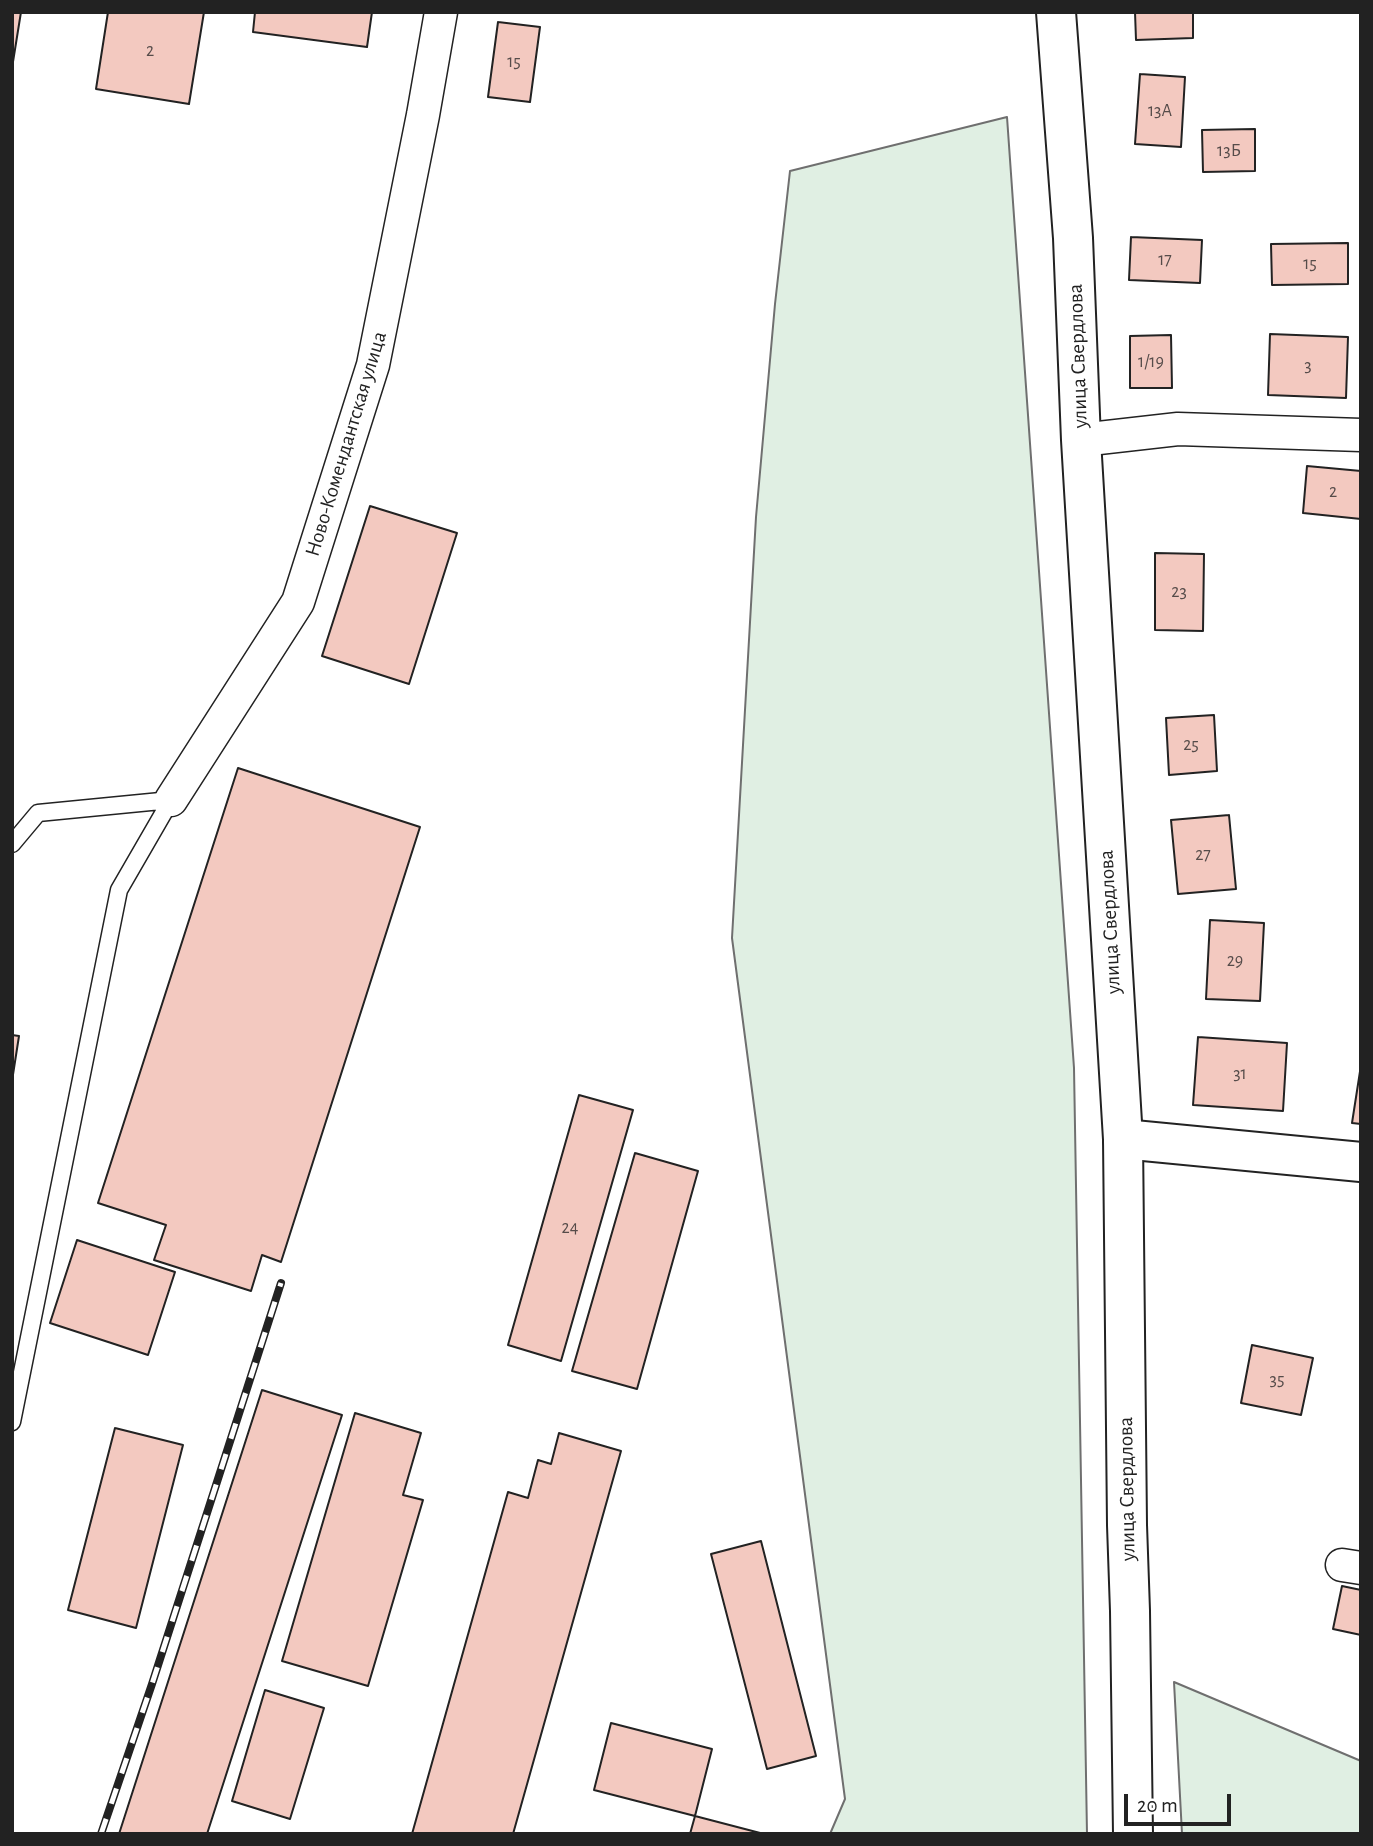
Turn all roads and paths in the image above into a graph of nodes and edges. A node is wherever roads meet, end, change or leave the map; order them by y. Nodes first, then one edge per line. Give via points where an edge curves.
1 (441, 12) edge
2 (1056, 12) edge
3 (1361, 435) edge
4 (1081, 440) junction
5 (171, 800) junction
6 (12, 844) edge
7 (1123, 1139) junction
8 (1361, 1162) edge
9 (12, 1422) edge
10 (1133, 1834) edge

1 - 5 street, Ново-Комендантская улица via 373,365 298,602
2 - 4 main road, улица Свердлова via 1073,238
3 - 4 street via 1178,429
4 - 7 main road, улица Свердлова
5 - 6 lane via 38,813
5 - 9 lane via 119,890
7 - 8 main road
7 - 10 main road, улица Свердлова

